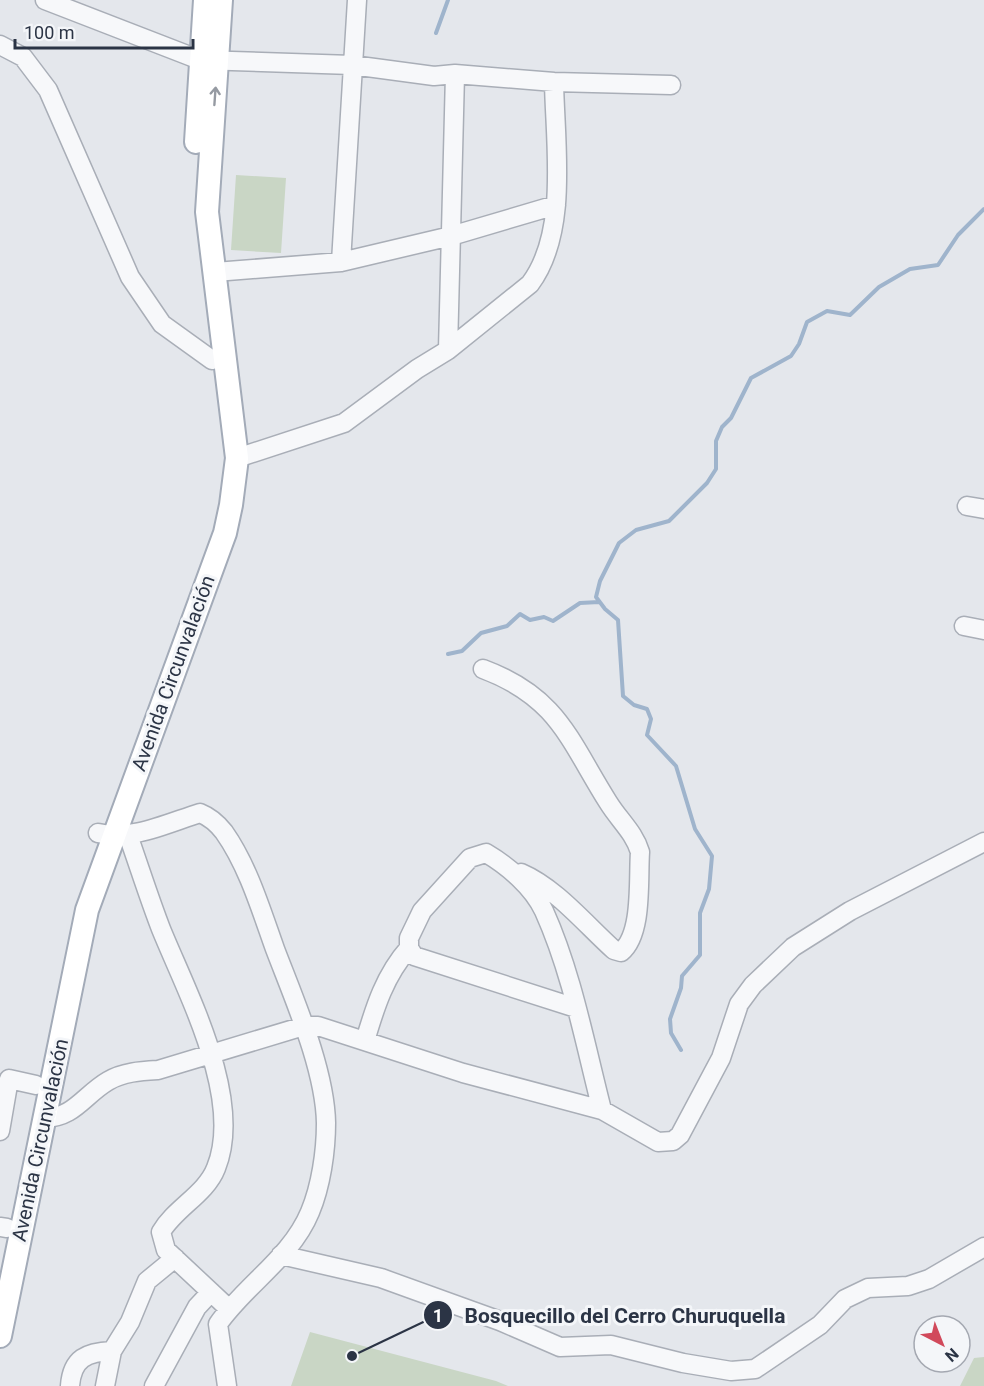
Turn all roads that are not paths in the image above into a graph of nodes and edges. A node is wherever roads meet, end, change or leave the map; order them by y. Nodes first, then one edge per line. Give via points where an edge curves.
1 (45, 0) edge
2 (206, 0) edge
3 (221, 0) edge
4 (357, 0) edge
5 (0, 45) edge
6 (209, 60) junction
7 (352, 65) junction
8 (456, 74) junction
9 (554, 82) junction
10 (671, 85) dead end
11 (556, 205) junction
12 (451, 236) junction
13 (341, 262) junction
14 (215, 272) junction
15 (448, 350) junction
16 (212, 360) junction
17 (237, 458) junction
18 (964, 626) dead end
19 (984, 630) edge
20 (483, 669) dead end
21 (113, 835) junction
22 (984, 842) edge
23 (508, 868) junction
24 (409, 948) junction
25 (576, 1008) junction
26 (304, 1026) junction
27 (365, 1041) junction
28 (212, 1054) junction
29 (36, 1085) junction
30 (602, 1110) junction
31 (44, 1118) junction
32 (0, 1131) edge
33 (4, 1228) edge
34 (984, 1247) edge
35 (280, 1255) junction
36 (175, 1258) junction
37 (0, 1264) edge
38 (211, 1292) junction
39 (228, 1308) junction
40 (0, 1336) edge
41 (112, 1351) junction
42 (70, 1386) edge
43 (105, 1386) edge
44 (154, 1386) edge
45 (227, 1386) edge

1 - 6 street
2 - 6 main road, Avenida Circunvalación
3 - 6 main road, Avenida Circunvalación
4 - 7 street
5 - 16 street via 23,57 48,90 130,277 162,324
6 - 7 street
14 -> 6 main road, Avenida Circunvalación via 207,212
6 - 16 main road, Avenida Circunvalación via 193,212
7 - 8 street via 434,76
7 - 13 street
8 - 9 street
8 - 12 street
9 - 10 street
9 - 11 street
11 - 12 street
11 - 15 street via 556,219 540,271 530,284
12 - 13 street
12 - 15 street
13 - 14 street
14 - 17 main road, Avenida Circunvalación
15 - 17 street via 344,423
16 - 21 main road, Avenida Circunvalación via 222,458 211,528
17 - 21 main road, Avenida Circunvalación via 225,533
18 - 19 street
20 - 23 street via 541,702 558,719 636,840 639,852 635,930 629,945 621,952 614,950 533,879
21 - 26 street via 200,813 218,824 254,891
21 - 28 street via 160,926
21 - 29 main road, Avenida Circunvalación via 73,906
21 - 31 main road, Avenida Circunvalación via 87,910
22 - 30 street via 850,911 793,947 753,985 739,1004 721,1058 680,1135 673,1141 658,1142
23 - 24 street via 486,853 470,858 422,911 409,938
23 - 25 street via 543,910
24 - 25 street via 414,956
24 - 27 street via 394,964 375,1004
25 - 30 street
26 - 27 street via 318,1026
26 - 28 street
26 - 35 street via 322,1093 326,1122 324,1160 310,1213
27 - 30 street via 463,1073
28 - 31 street via 109,1080 69,1113
28 - 36 street via 224,1116 223,1146 216,1169 204,1186 169,1218 160,1232 166,1250
29 - 32 street via 9,1079
29 - 33 main road, Avenida Circunvalación
31 - 40 main road, Avenida Circunvalación
33 - 37 main road, Avenida Circunvalación
34 - 35 street via 929,1279 908,1286 868,1288 845,1299 820,1325 755,1369 731,1371 611,1345 560,1347 381,1278
35 - 39 street
36 - 38 street
36 - 41 street via 147,1281 130,1322
38 - 39 street
38 - 44 street via 197,1307
39 - 45 street via 218,1324
41 - 42 street via 90,1352 77,1363
41 - 43 street

